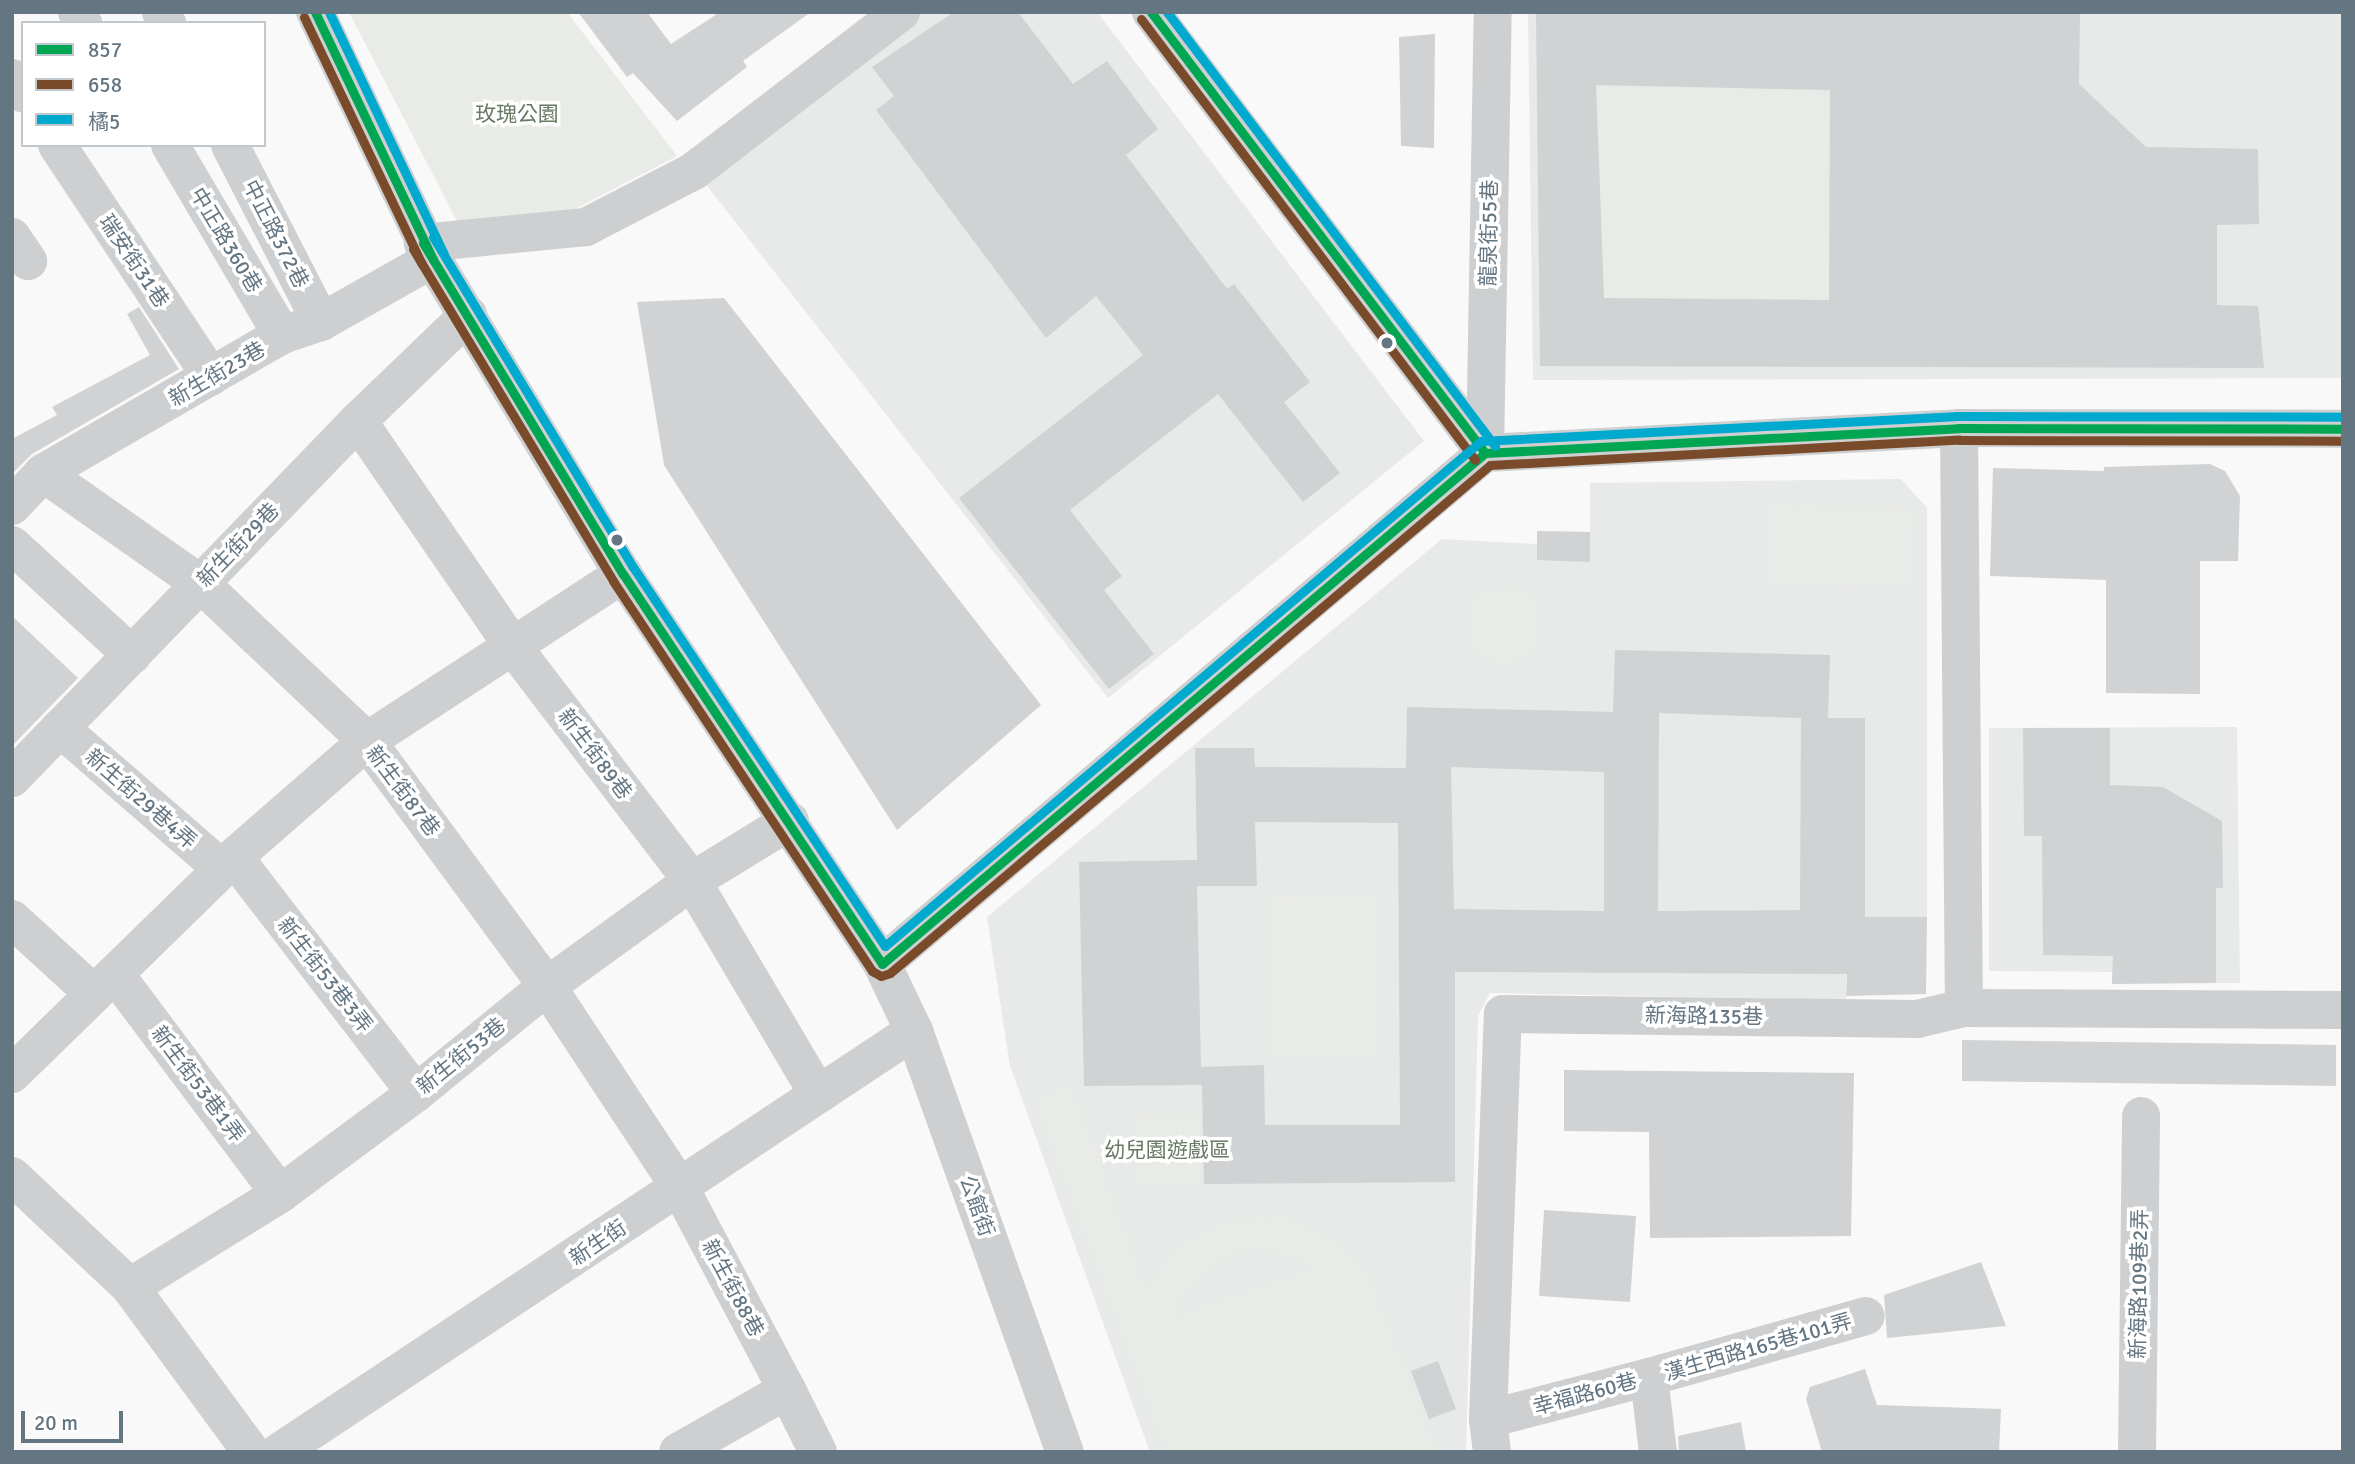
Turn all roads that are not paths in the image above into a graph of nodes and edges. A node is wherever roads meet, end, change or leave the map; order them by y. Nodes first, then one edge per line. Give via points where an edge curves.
1 (315, 12) edge
2 (901, 12) edge
3 (1151, 12) edge
4 (1493, 12) edge
5 (58, 147) edge
6 (171, 147) edge
7 (231, 147) edge
8 (428, 251) junction
9 (468, 315) junction
10 (321, 322) junction
11 (282, 335) junction
12 (211, 377) junction
13 (358, 421) junction
14 (1959, 428) junction
15 (2343, 429) edge
16 (1485, 453) junction
17 (43, 473) junction
18 (12, 506) edge
19 (12, 545) edge
20 (623, 574) junction
21 (201, 584) junction
22 (511, 644) junction
23 (132, 655) junction
24 (60, 728) junction
25 (367, 741) junction
26 (12, 778) edge
27 (790, 821) junction
28 (228, 863) junction
29 (692, 881) junction
30 (12, 919) edge
31 (882, 964) junction
32 (104, 984) junction
33 (547, 986) junction
34 (1964, 1008) junction
35 (2343, 1010) edge
36 (914, 1031) junction
37 (12, 1074) edge
38 (416, 1093) junction
39 (818, 1094) junction
40 (2141, 1116) dead end
41 (12, 1176) edge
42 (679, 1186) junction
43 (280, 1194) junction
44 (130, 1287) junction
45 (1866, 1316) dead end
46 (1649, 1377) junction
47 (787, 1390) junction
48 (1490, 1436) edge
49 (250, 1452) edge
50 (279, 1452) edge
51 (678, 1452) edge
52 (818, 1452) edge
53 (1065, 1452) edge
54 (1658, 1452) edge
55 (2137, 1452) edge

1 - 8 street
2 - 8 street via 694,171 586,228
3 - 16 street
4 - 16 street, 龍泉街55巷
5 - 12 street, 瑞安街31巷
6 - 11 street, 中正路360巷
7 - 10 street, 中正路372巷
8 - 9 street, 公館街
8 - 10 street, 新生街23巷
9 - 13 street, 新生街29巷
9 - 20 street, 公館街
10 - 11 street, 新生街23巷
11 - 12 street, 新生街23巷
12 - 17 street, 新生街23巷
13 - 21 street, 新生街29巷
13 - 22 street, 新生街89巷
14 - 15 street
14 - 16 street
14 - 34 street
16 - 31 street
17 - 18 street, 新生街23巷
17 - 21 street, 新生街87巷
19 - 23 street
20 - 22 street
20 - 27 street, 公館街
21 - 23 street, 新生街29巷
21 - 25 street, 新生街87巷
22 - 25 street
22 - 29 street, 新生街89巷
23 - 24 street, 新生街29巷
24 - 26 street, 新生街29巷
24 - 28 street, 新生街29巷4弄
25 - 28 street
25 - 33 street, 新生街87巷
27 - 29 street, 新生街53巷
27 - 31 street, 公館街
28 - 32 street
28 - 38 street, 新生街53巷3弄
29 - 33 street, 新生街53巷
29 - 39 street, 新生街89巷
30 - 32 street, 新生街53巷1弄
31 - 36 street, 公館街
32 - 37 street
32 - 43 street, 新生街53巷1弄
33 - 38 street, 新生街53巷
33 - 42 street, 新生街87巷
34 - 35 street, 新海路135巷
34 - 48 street, 新海路135巷 via 1917,1019 1503,1014
36 - 39 street, 新生街
36 - 53 street, 公館街
38 - 43 street, 新生街53巷
39 - 42 street, 新生街
40 - 55 street, 新海路109巷2弄
41 - 44 street
42 - 47 street, 新生街88巷
42 - 50 street, 新生街
43 - 44 street, 新生街53巷
44 - 49 street
45 - 46 street, 漢生西路165巷101弄
46 - 48 street, 幸福路60巷
46 - 54 street, 幸福路60巷
47 - 51 street
47 - 52 street, 新生街88巷

